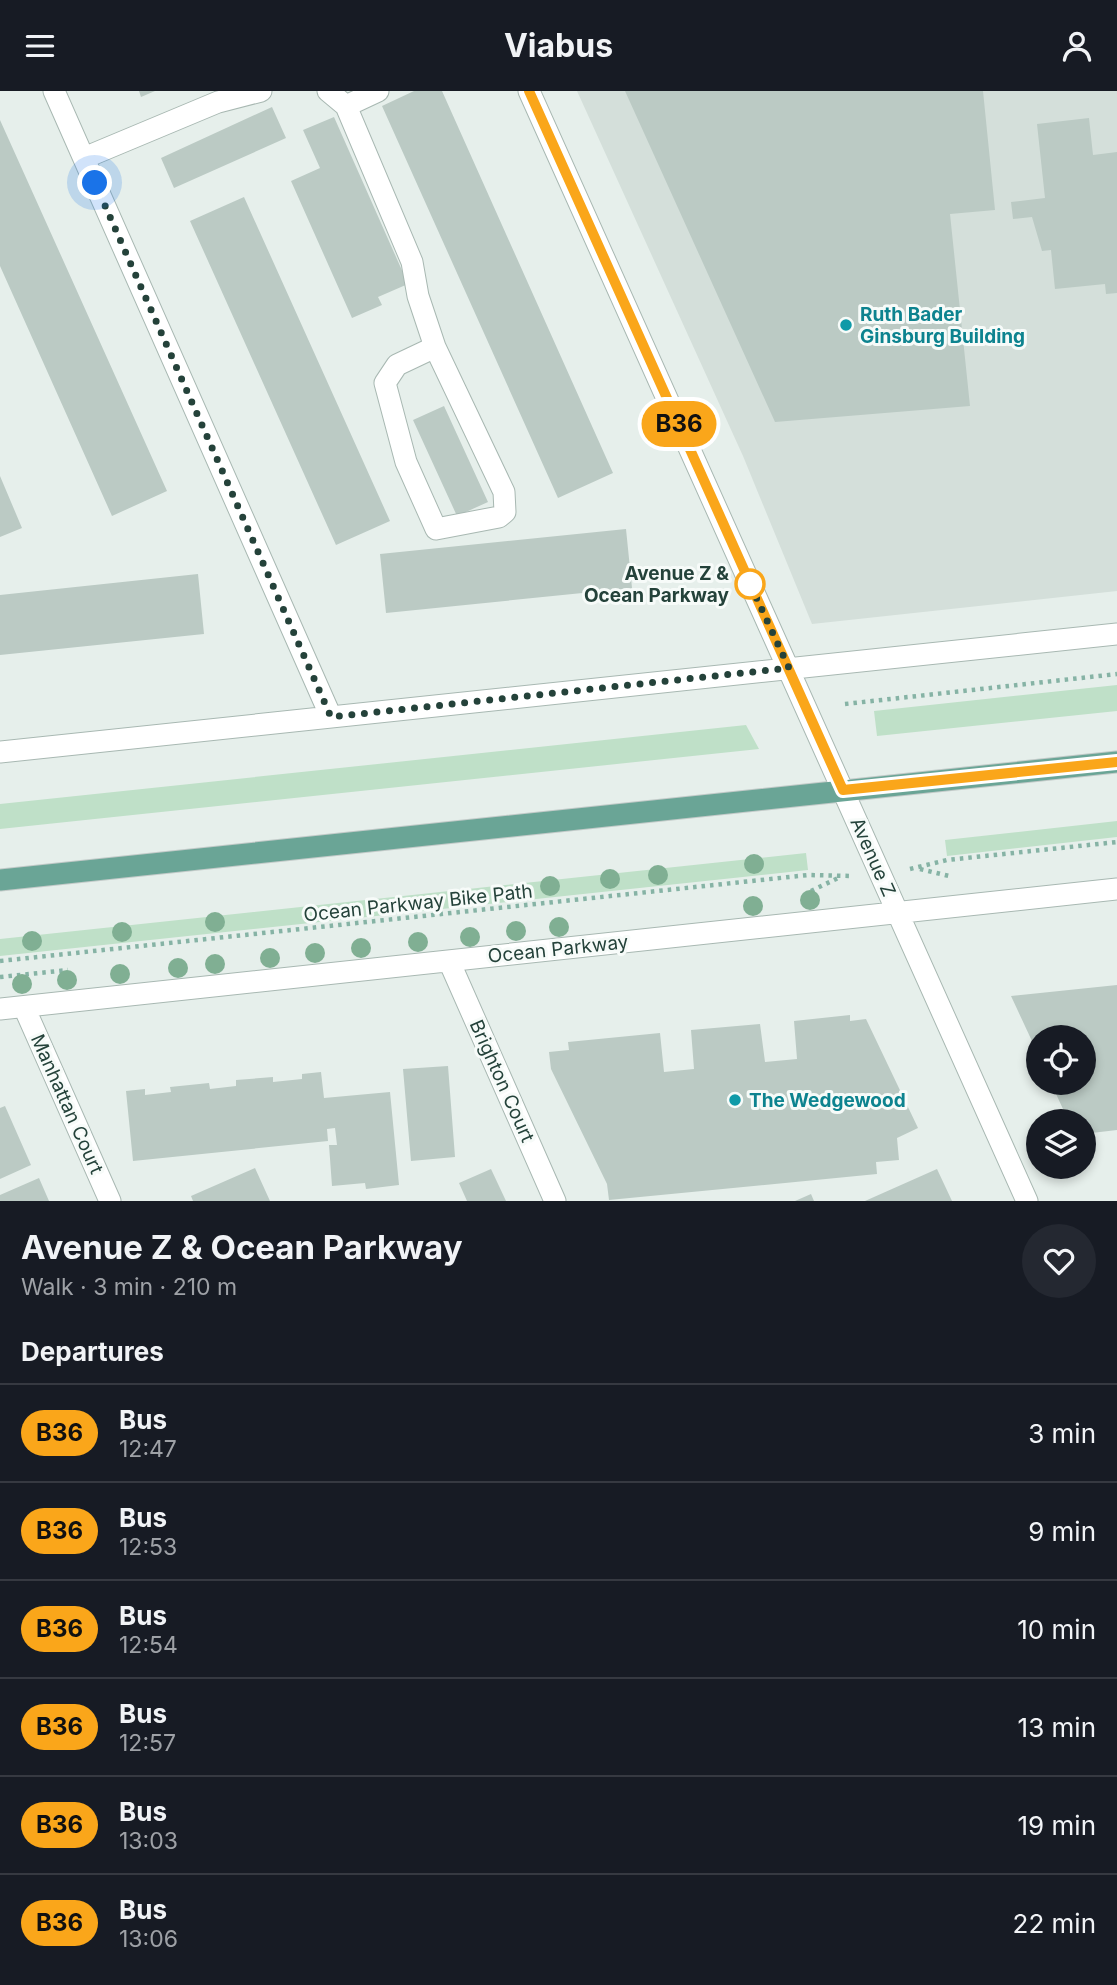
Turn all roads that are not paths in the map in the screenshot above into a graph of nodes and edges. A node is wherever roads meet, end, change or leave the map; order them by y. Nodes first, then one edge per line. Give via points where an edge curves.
1 (54, 91) edge
2 (261, 91) edge
3 (328, 91) edge
4 (379, 91) edge
5 (529, 91) edge
6 (346, 106) junction
7 (84, 158) junction
8 (435, 347) junction
9 (1117, 633) edge
10 (789, 668) junction
11 (331, 717) junction
12 (0, 752) edge
13 (1117, 762) edge
14 (843, 790) junction
15 (0, 880) edge
16 (1117, 889) edge
17 (898, 913) junction
18 (449, 961) junction
19 (24, 1007) junction
20 (0, 1009) edge
21 (110, 1201) edge
22 (555, 1201) edge
23 (1027, 1201) edge

1 - 7 street
2 - 7 street via 218,103
3 - 6 street
4 - 6 street
5 - 10 street, Avenue Z
6 - 8 street via 412,262
7 - 11 street
8 - 8 street via 397,365 385,383 406,463 436,529 499,517 506,504
9 - 10 street
10 - 11 street
10 - 14 street, Avenue Z
11 - 12 street
13 - 14 main road
14 - 15 main road
14 - 17 street, Avenue Z
16 - 17 street, Ocean Parkway
17 - 18 street, Ocean Parkway
17 - 23 street, Avenue Z
18 - 19 street, Ocean Parkway
18 - 22 street, Brighton Court
19 - 20 street, Ocean Parkway
19 - 21 street, Manhattan Court

